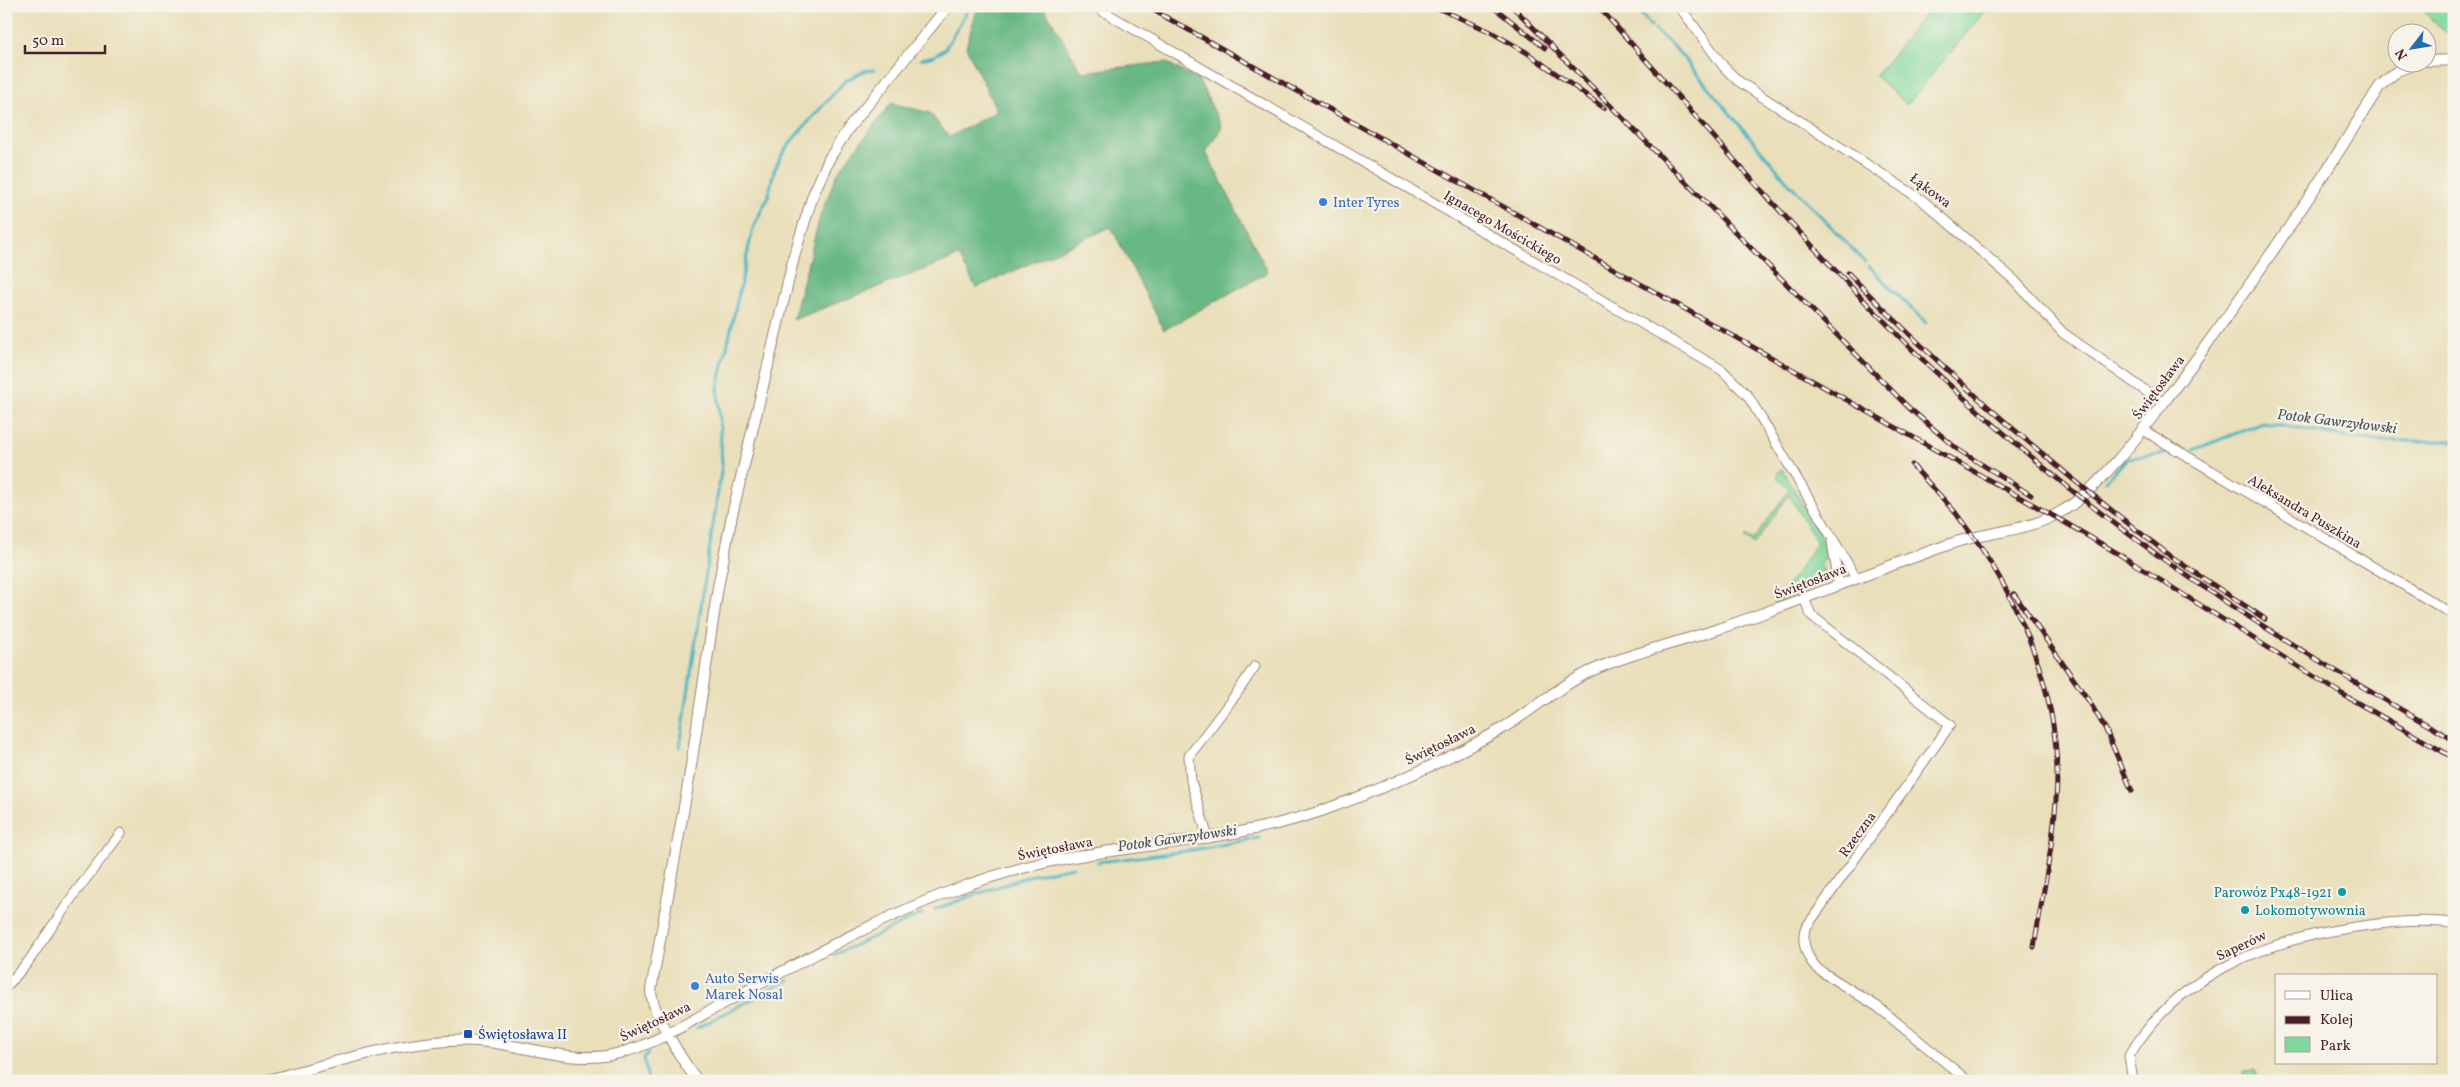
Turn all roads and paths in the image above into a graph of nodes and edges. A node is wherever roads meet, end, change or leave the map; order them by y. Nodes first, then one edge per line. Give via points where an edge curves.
1 (948, 6) edge
2 (1094, 6) edge
3 (1679, 6) edge
4 (2454, 60) edge
5 (2438, 61) edge
6 (2396, 72) edge
7 (2163, 403) junction
8 (2143, 430) junction
9 (1832, 539) junction
10 (1856, 578) junction
11 (1839, 585) junction
12 (1804, 598) junction
13 (2454, 615) edge
14 (1255, 666) dead end
15 (121, 833) dead end
16 (1208, 838) junction
17 (2454, 923) edge
18 (6, 988) edge
19 (668, 1033) junction
20 (264, 1081) edge
21 (698, 1081) edge
22 (1968, 1081) edge
23 (2133, 1081) edge

1 - 19 street via 848,129 834,151 812,195 795,254 732,515 652,984 652,1000
2 - 9 street, Ignacego Mościckiego via 1722,370 1748,396
3 - 7 street, Łąkowa via 1738,81 1922,200 2014,280 2063,333
4 - 5 street
6 - 7 street, Świętosława via 2380,86 2261,268
7 - 8 street, Świętosława
8 - 10 street, Świętosława via 2090,488 2053,517 2027,528 1956,542
8 - 13 street, Aleksandra Puszkina
9 - 10 street, Ignacego Mościckiego
9 - 11 street, Ignacego Mościckiego
10 - 11 street, Świętosława
11 - 12 street, Świętosława
12 - 16 street, Świętosława via 1593,670 1491,735 1359,797 1272,825
12 - 22 street, Rzeczna via 1811,615 1950,725 1805,929 1807,954 1819,970 1878,1007
14 - 16 street via 1189,756 1191,782
15 - 18 street
16 - 19 street, Świętosława via 1073,857 1014,870 966,886 857,932
17 - 23 street, Saperów via 2390,922 2316,934 2272,945 2230,964 2160,1013 2129,1056
19 - 20 street, Świętosława via 631,1050 590,1058 476,1041 420,1045
19 - 21 street

